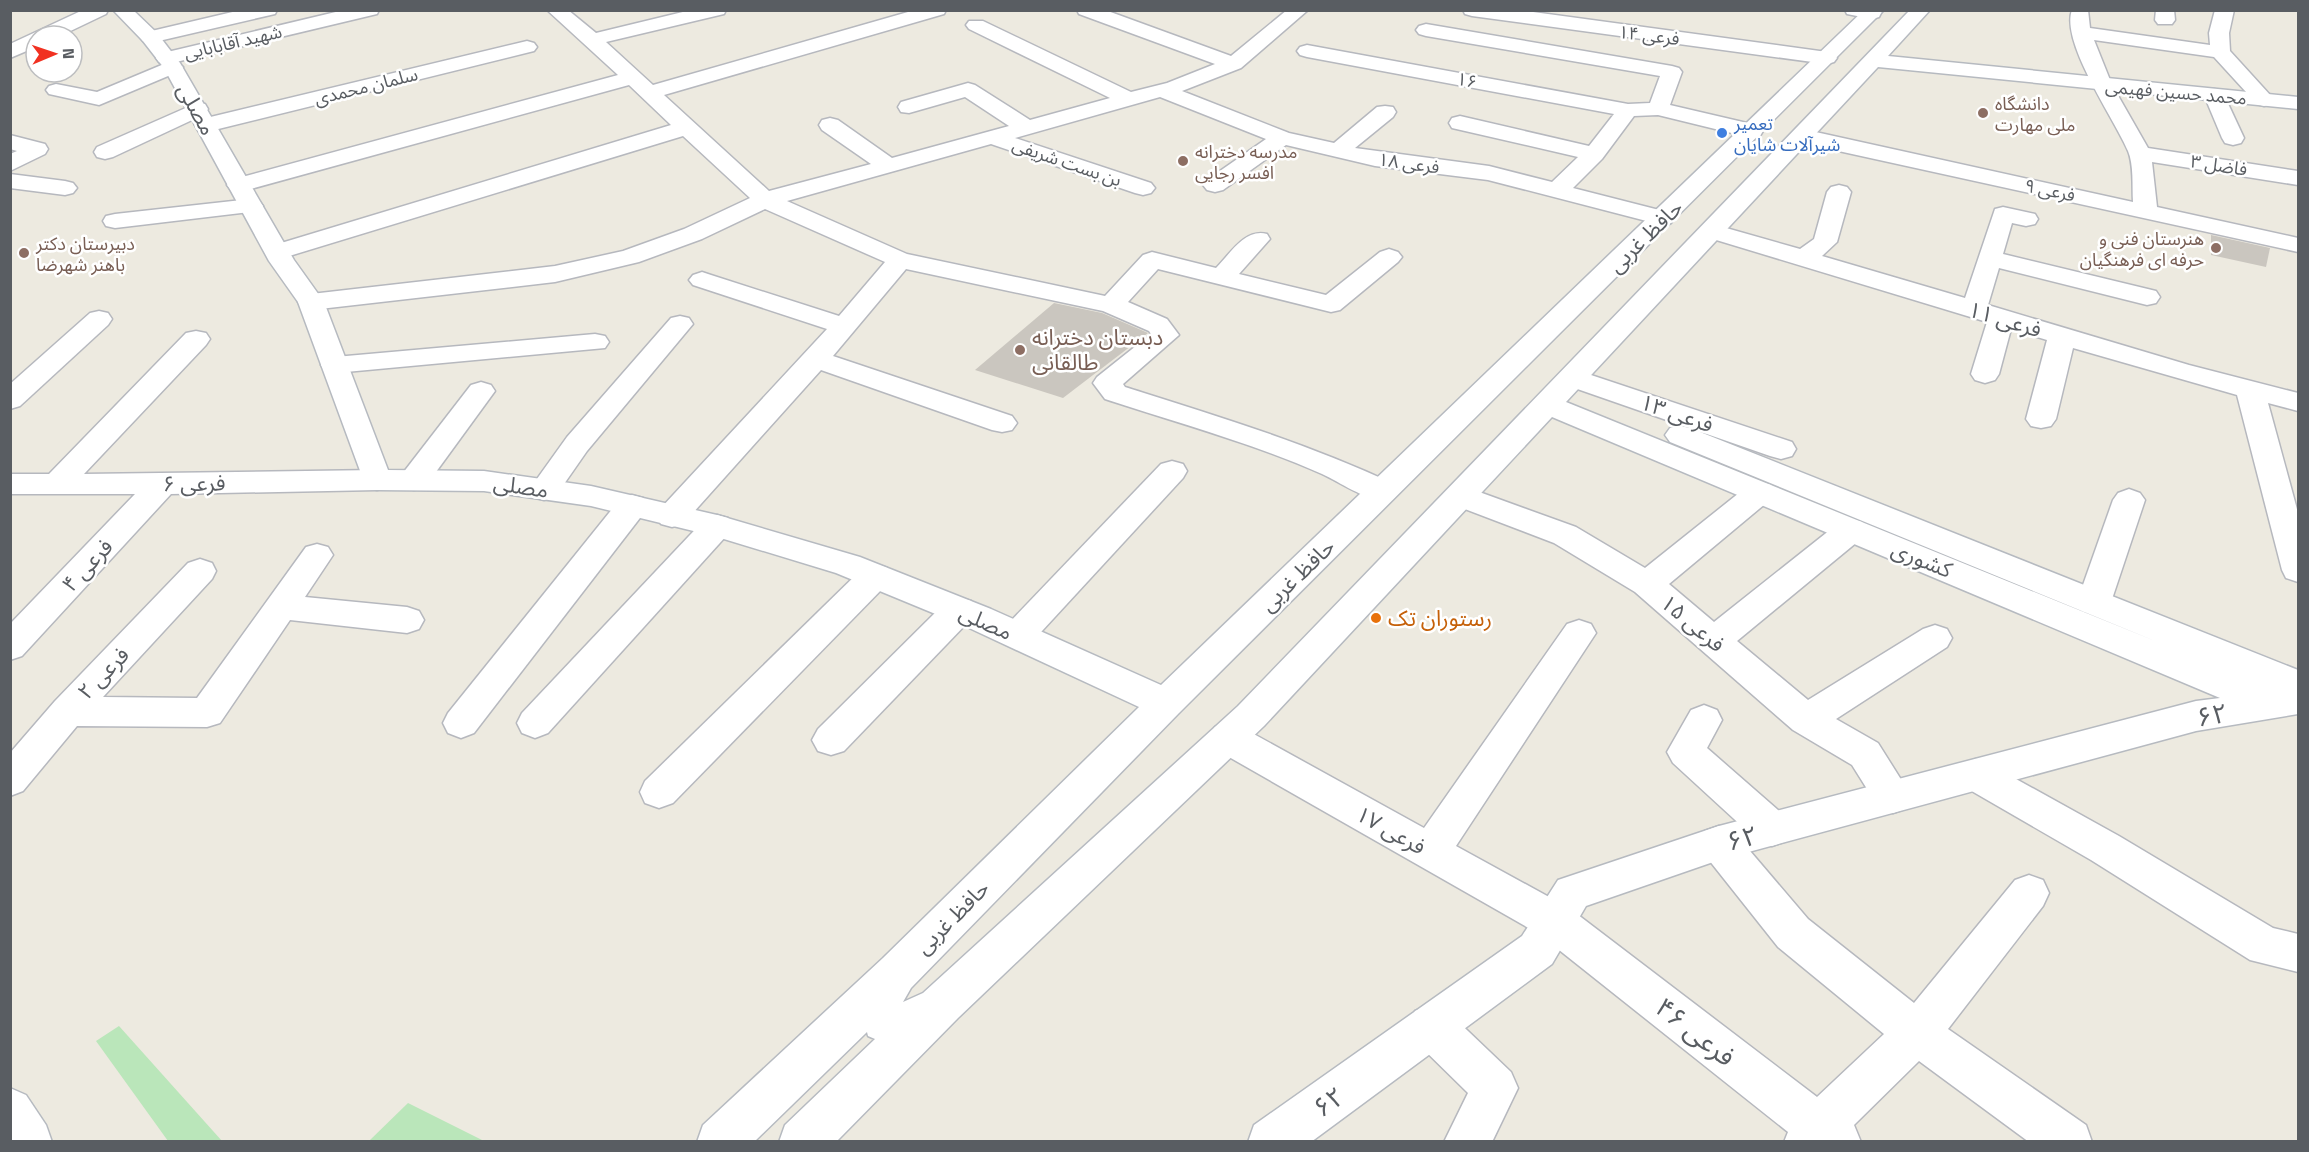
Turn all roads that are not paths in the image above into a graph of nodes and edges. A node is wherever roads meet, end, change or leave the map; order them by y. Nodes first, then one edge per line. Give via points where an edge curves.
1 (99, 10) edge
2 (268, 10) edge
3 (370, 10) edge
4 (717, 10) edge
5 (937, 10) edge
6 (1086, 10) edge
7 (1299, 10) edge
8 (1472, 10) edge
9 (1921, 10) edge
10 (2225, 10) edge
11 (124, 11) edge
12 (565, 12) edge
13 (1867, 12) edge
14 (69, 24) edge
15 (976, 25) dead end
16 (1426, 30) dead end
17 (150, 37) junction
18 (592, 40) junction
19 (24, 46) edge
20 (527, 47) dead end
21 (1307, 51) dead end
22 (10, 52) edge
23 (2220, 52) junction
24 (1827, 58) junction
25 (1874, 60) junction
26 (170, 62) junction
27 (1234, 64) junction
28 (631, 78) junction
29 (2102, 85) junction
30 (56, 90) dead end
31 (1160, 90) junction
32 (648, 93) junction
33 (2214, 95) junction
34 (1128, 99) junction
35 (2264, 100) junction
36 (2298, 103) edge
37 (909, 106) dead end
38 (1643, 109) junction
39 (1385, 112) dead end
40 (201, 117) junction
41 (1460, 123) dead end
42 (830, 125) dead end
43 (1026, 127) junction
44 (685, 128) junction
45 (1752, 131) junction
46 (1802, 136) junction
47 (991, 137) junction
48 (1282, 138) junction
49 (2233, 138) dead end
50 (10, 142) edge
51 (1338, 151) junction
52 (105, 152) dead end
53 (2140, 153) junction
54 (1594, 154) junction
55 (10, 164) edge
56 (889, 166) junction
57 (2298, 178) edge
58 (10, 181) edge
59 (1215, 185) dead end
60 (65, 188) dead end
61 (1143, 188) dead end
62 (1557, 190) junction
63 (1839, 192) dead end
64 (245, 195) junction
65 (765, 200) junction
66 (2146, 211) junction
67 (1662, 218) junction
68 (2026, 219) dead end
69 (115, 221) dead end
70 (1712, 231) junction
71 (1258, 239) dead end
72 (2298, 245) edge
73 (277, 252) junction
74 (1389, 257) dead end
75 (1804, 258) junction
76 (1989, 258) junction
77 (900, 260) junction
78 (1222, 277) junction
79 (702, 280) dead end
80 (2147, 297) dead end
81 (312, 302) junction
82 (1111, 305) junction
83 (1570, 308) junction
84 (1974, 309) junction
85 (2001, 318) junction
86 (99, 319) dead end
87 (680, 324) dead end
88 (844, 326) junction
89 (1620, 328) junction
90 (2062, 336) junction
91 (196, 339) dead end
92 (1538, 340) junction
93 (594, 342) dead end
94 (816, 359) junction
95 (335, 365) junction
96 (1985, 374) dead end
97 (1567, 383) junction
98 (2250, 390) junction
99 (481, 392) dead end
100 (10, 400) edge
101 (2298, 402) edge
102 (2041, 419) dead end
103 (1002, 423) dead end
104 (1781, 449) dead end
105 (1172, 471) dead end
106 (378, 480) junction
107 (414, 480) junction
108 (10, 484) edge
109 (57, 484) junction
110 (163, 484) junction
111 (544, 490) junction
112 (1383, 491) junction
113 (1760, 492) junction
114 (1460, 496) junction
115 (2129, 500) dead end
116 (632, 506) junction
117 (672, 516) junction
118 (717, 526) junction
119 (1851, 530) junction
120 (317, 555) dead end
121 (2298, 570) edge
122 (200, 571) dead end
123 (875, 576) junction
124 (1647, 585) junction
125 (2094, 602) junction
126 (281, 607) junction
127 (959, 610) junction
128 (407, 620) dead end
129 (1579, 633) dead end
130 (1018, 635) junction
131 (1935, 638) dead end
132 (1713, 641) junction
133 (10, 647) edge
134 (2292, 701) edge
135 (1166, 703) junction
136 (68, 711) junction
137 (1704, 720) dead end
138 (1806, 720) junction
139 (461, 723) dead end
140 (535, 723) dead end
141 (1228, 738) junction
142 (831, 740) dead end
143 (1976, 775) junction
144 (10, 780) edge
145 (659, 792) dead end
146 (1893, 796) junction
147 (1772, 829) junction
148 (1719, 843) junction
149 (1430, 851) junction
150 (2029, 893) dead end
151 (1554, 921) junction
152 (2298, 954) edge
153 (898, 972) junction
154 (943, 1003) junction
155 (1431, 1026) junction
156 (1917, 1033) junction
157 (10, 1111) edge
158 (1821, 1136) edge
159 (29, 1142) edge
160 (720, 1142) edge
161 (802, 1142) edge
162 (1271, 1142) edge
163 (1467, 1142) edge
164 (2069, 1142) edge

1 - 14 street
2 - 17 street
3 - 26 street, شهید آقابابایی
4 - 18 street
5 - 32 street
6 - 27 street
7 - 27 street
8 - 24 street, فرعی ۱۴
9 - 25 street, حافظ غربی
10 - 23 street via 2219,33
11 - 17 street, مصلی
12 - 18 street
13 - 24 street, حافظ غربی
15 - 34 street
16 - 38 street via 1672,72
17 - 26 street, مصلی
18 - 28 street
19 - 22 street
20 - 40 street, سلمان محمدی
21 - 38 street, ۱۶
23 - 29 street via 2080,23
23 - 35 street
24 - 45 street, حافظ غربی
25 - 29 street, محمد حسین فهیمی
25 - 46 street, حافظ غربی
26 - 30 street, شهید آقابابایی via 99,99
26 - 40 street, مصلی
27 - 31 street
28 - 32 street
28 - 64 street
29 - 33 street, محمد حسین فهیمی
29 - 53 street
31 - 34 street
31 - 48 street, فرعی ۱۸
32 - 44 street
33 - 35 street, محمد حسین فهیمی
33 - 49 street
34 - 43 street
35 - 36 street, محمد حسین فهیمی
37 - 43 street via 968,88
38 - 45 street, ۱۶
38 - 54 street
39 - 51 street
40 - 52 street, سلمان محمدی
40 - 64 street, مصلی
41 - 54 street
42 - 56 street
43 - 47 street
44 - 65 street
44 - 73 street
45 - 67 street, حافظ غربی
46 - 66 street, فرعی ۹
46 - 70 street, حافظ غربی
47 - 56 street
47 - 61 street, بن بست شریفی
48 - 51 street, فرعی ۱۸
48 - 59 street
50 - 55 street via 37,149
51 - 62 street, فرعی ۱۸ via 1426,167 1489,173
53 - 57 street, فاضل ۳
53 - 66 street
54 - 62 street
56 - 65 street
58 - 60 street
62 - 67 street, فرعی ۱۸
63 - 75 street via 1825,242
64 - 69 street
64 - 73 street, مصلی
65 - 77 street
65 - 81 street via 693,234 640,253 555,274
66 - 72 street, فرعی ۹
67 - 83 street, حافظ غربی
68 - 76 street via 2003,214
70 - 75 street, فرعی ۱۱
70 - 89 street, حافظ غربی
71 - 78 street
73 - 81 street, مصلی
74 - 78 street via 1331,303
75 - 84 street, فرعی ۱۱
76 - 80 street via 2112,276
76 - 84 street
77 - 82 street
77 - 88 street
78 - 82 street via 1152,260
79 - 88 street
81 - 95 street, مصلی
82 - 112 street via 1158,325 1166,335 1107,383 1115,393 1274,444
83 - 89 street via 1583,322
83 - 92 street, حافظ غربی
84 - 85 street, فرعی ۱۱
85 - 90 street, فرعی ۱۱
85 - 96 street
86 - 100 street
87 - 111 street via 577,444
88 - 94 street
89 - 97 street, حافظ غربی
90 - 98 street, فرعی ۱۱
90 - 102 street
91 - 109 street
92 - 97 street via 1568,344 1579,352
92 - 112 street, حافظ غربی
93 - 95 street
94 - 103 street
94 - 117 street
95 - 106 street, مصلی
97 - 104 street, فرعی ۱۳
97 - 113 street, کشوری
97 - 114 street, حافظ غربی
97 - 125 street, کشوری
98 - 101 street, فرعی ۱۱
98 - 121 street
99 - 107 street
105 - 130 street
106 - 107 street, مصلی
106 - 110 street, فرعی ۶
107 - 111 street, مصلی via 484,481
108 - 109 street, فرعی ۶
109 - 110 street, فرعی ۶
110 - 133 street, فرعی ۴
111 - 116 street, مصلی
112 - 135 street, حافظ غربی
113 - 119 street, کشوری
113 - 124 street
114 - 124 street, فرعی ۱۵ via 1565,535
114 - 141 street, حافظ غربی
115 - 125 street
116 - 117 street, مصلی
116 - 139 street
117 - 118 street, مصلی
118 - 123 street, مصلی
118 - 140 street
119 - 132 street
119 - 134 street, کشوری
120 - 126 street
122 - 136 street, فرعی ۲
123 - 127 street, مصلی
123 - 145 street
124 - 132 street, فرعی ۱۵
125 - 134 street, کشوری
126 - 128 street
126 - 136 street via 207,713
127 - 130 street, مصلی
127 - 142 street
129 - 149 street
130 - 135 street, مصلی
131 - 138 street
132 - 138 street, فرعی ۱۵
134 - 143 street, ۶۲ via 2196,716
135 - 153 street, حافظ غربی
136 - 144 street, فرعی ۲
137 - 147 street via 1686,752
138 - 146 street, فرعی ۱۵ via 1865,754
141 - 149 street, فرعی ۱۷
141 - 154 street, حافظ غربی
143 - 146 street, ۶۲
143 - 152 street via 2265,946
146 - 147 street, ۶۲
147 - 148 street, ۶۲
148 - 151 street, ۶۲ via 1572,893
148 - 156 street via 1793,933
149 - 151 street, فرعی ۱۷
150 - 156 street
151 - 155 street, ۶۲ via 1538,950
151 - 158 street, فرعی ۴۶
153 - 154 street via 881,999 884,1021 896,1027 907,1024
153 - 160 street, حافظ غربی
154 - 161 street, حافظ غربی
155 - 162 street, ۶۲
155 - 163 street via 1496,1088
156 - 158 street
156 - 164 street
157 - 159 street

